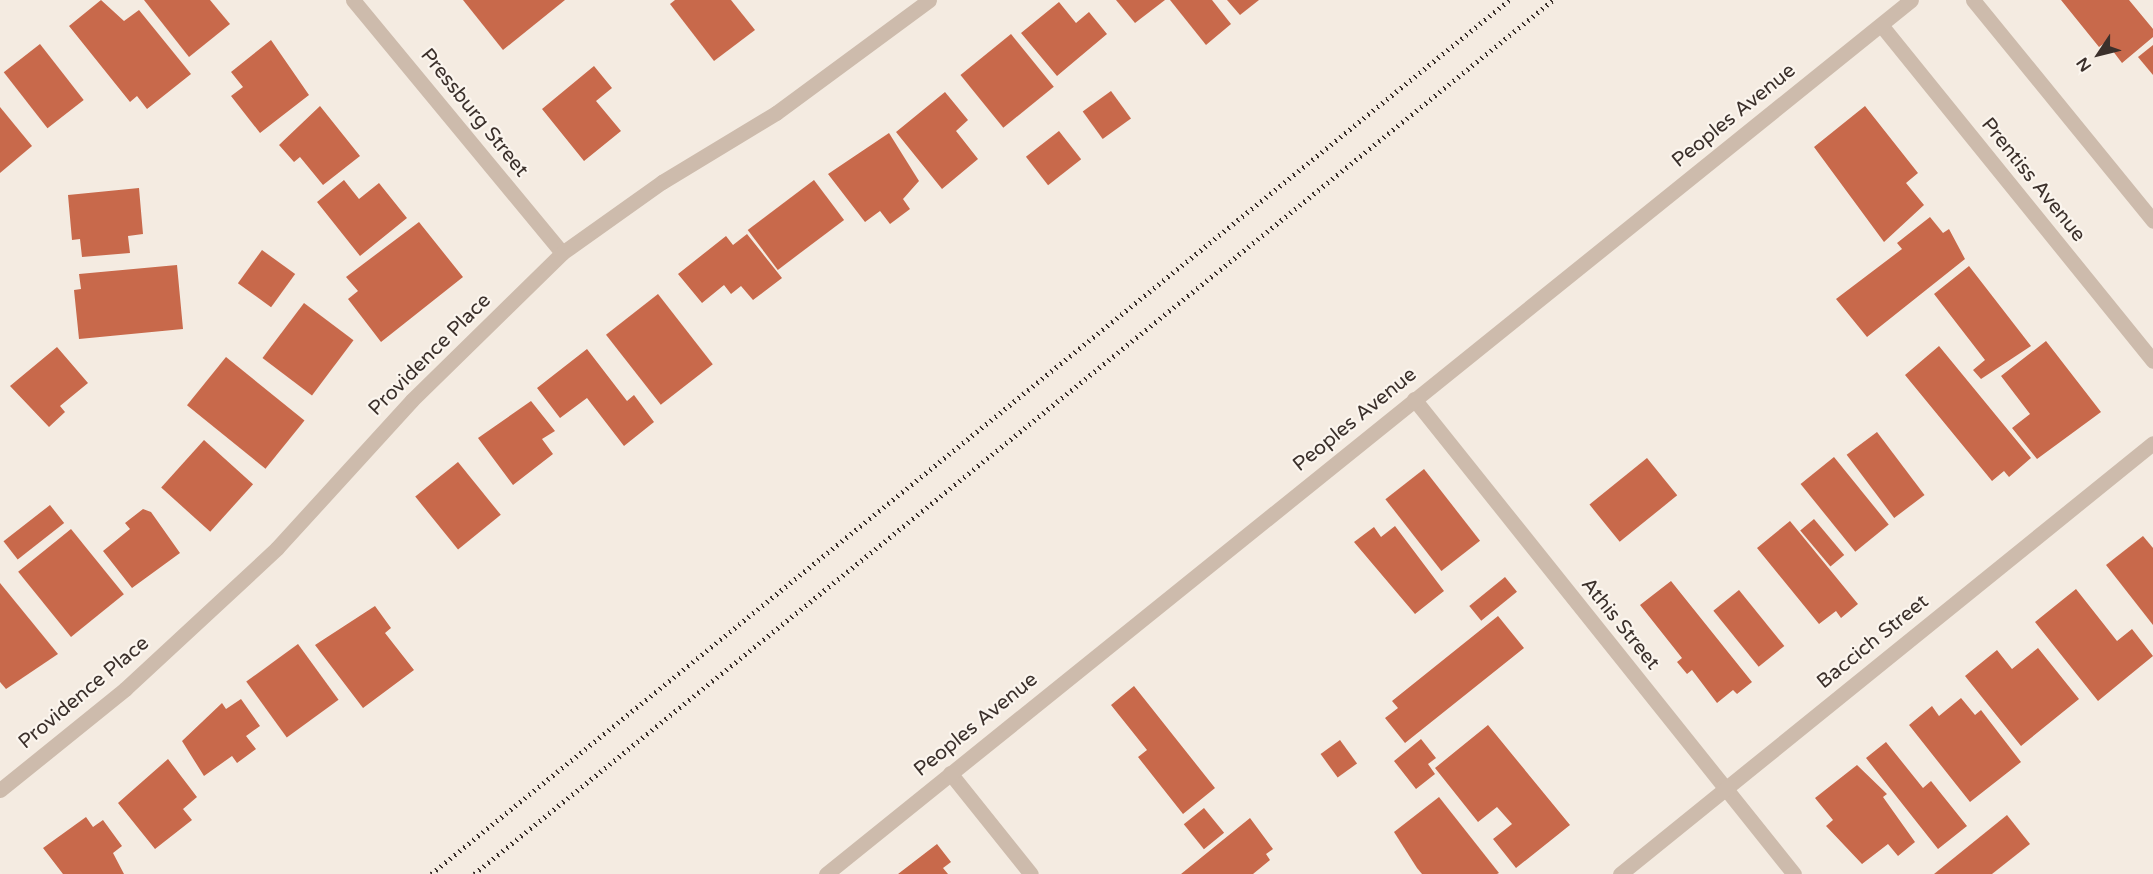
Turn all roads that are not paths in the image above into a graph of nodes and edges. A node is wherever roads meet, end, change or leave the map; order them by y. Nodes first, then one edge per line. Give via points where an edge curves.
1 (353, 0) edge
2 (929, 0) edge
3 (1911, 0) edge
4 (1973, 0) edge
5 (1881, 25) junction
6 (2153, 221) edge
7 (562, 253) junction
8 (2153, 361) edge
9 (1414, 399) junction
10 (2153, 443) edge
11 (950, 773) junction
12 (1725, 789) junction
13 (0, 790) edge
14 (825, 874) edge
15 (1031, 874) edge
16 (1620, 874) edge
17 (1794, 874) edge

1 - 7 street, Pressburg Street
2 - 7 street, Providence Place via 776,113 662,182
3 - 5 street, Peoples Avenue
4 - 6 street
5 - 8 street, Prentiss Avenue
5 - 9 street, Peoples Avenue
7 - 13 street, Providence Place via 412,400 277,548 125,689
9 - 11 street, Peoples Avenue
9 - 12 street, Athis Street
10 - 12 street, Baccich Street
11 - 14 street, Peoples Avenue
11 - 15 street
12 - 16 street, Baccich Street
12 - 17 street, Athis Street

